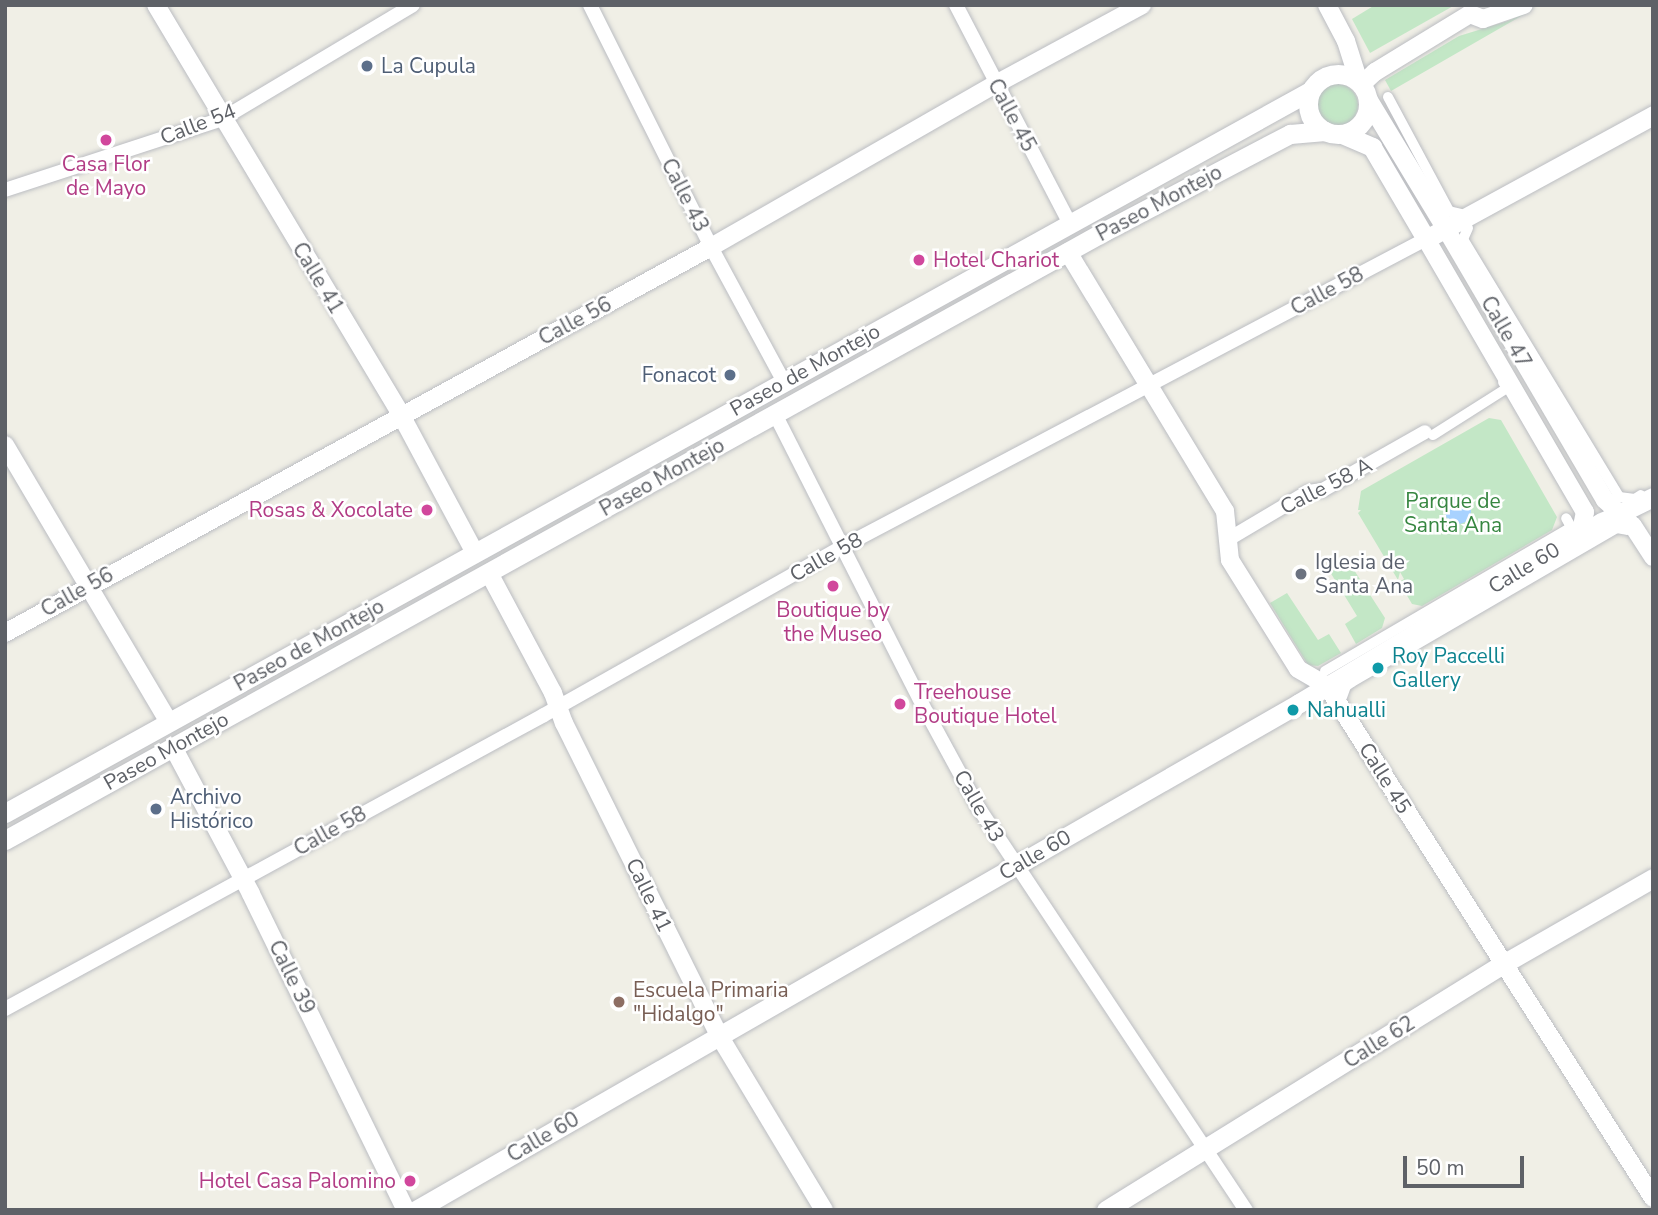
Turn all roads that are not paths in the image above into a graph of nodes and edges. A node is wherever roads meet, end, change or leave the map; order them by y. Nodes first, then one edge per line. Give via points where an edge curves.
1 (156, 5) edge
2 (413, 5) edge
3 (590, 5) edge
4 (956, 5) edge
5 (1142, 5) edge
6 (1327, 5) edge
7 (1524, 5) edge
8 (1469, 9) edge
9 (996, 84) junction
10 (1363, 89) junction
11 (1310, 91) junction
12 (1388, 97) dead end
13 (1653, 115) edge
14 (222, 119) junction
15 (1334, 133) junction
16 (5, 190) edge
17 (1461, 214) dead end
18 (1070, 224) junction
19 (1468, 228) dead end
20 (1446, 229) junction
21 (1426, 239) junction
22 (711, 247) junction
23 (1068, 252) junction
24 (1428, 260) dead end
25 (1474, 277) junction
26 (1455, 289) junction
27 (784, 382) junction
28 (1147, 387) junction
29 (775, 414) junction
30 (401, 415) junction
31 (1429, 434) joint
32 (5, 445) edge
33 (1653, 489) edge
34 (1653, 497) edge
35 (1653, 505) edge
36 (1566, 518) dead end
37 (1624, 522) junction
38 (1640, 522) dead end
39 (1580, 535) junction
40 (1227, 540) junction
41 (842, 547) junction
42 (475, 553) junction
43 (1653, 557) edge
44 (489, 573) junction
45 (87, 586) junction
46 (5, 632) edge
47 (1331, 685) junction
48 (558, 707) junction
49 (169, 722) junction
50 (173, 747) junction
51 (5, 813) edge
52 (5, 840) edge
53 (1016, 866) junction
54 (1653, 878) edge
55 (243, 879) junction
56 (1503, 964) junction
57 (5, 1009) edge
58 (720, 1037) junction
59 (1207, 1150) junction
60 (1653, 1198) edge
61 (406, 1210) edge
62 (416, 1210) edge
63 (824, 1210) edge
64 (1106, 1210) edge
65 (1246, 1210) edge

1 - 14 street, Calle 41
2 - 14 street, Calle 54
3 - 22 street, Calle 43
4 - 9 street, Calle 45
5 - 9 street, Calle 56
6 - 10 street, Calle 47
7 - 8 street via 1483,19
8 - 10 street via 1375,72
9 - 18 street, Calle 45
9 - 22 street, Calle 56
10 - 11 main road via 1345,75 1329,75
10 - 15 main road via 1362,122
10 - 20 main road, Calle 47
11 - 15 main road via 1311,118
11 - 18 main road, Paseo de Montejo
12 - 17 street via 1449,211
13 - 20 main road, Calle 58
14 - 16 street, Calle 54
14 - 30 street, Calle 41
15 - 21 main road, Calle 47 via 1372,147
15 - 23 main road, Paseo Montejo via 1309,130 1290,134
18 - 27 main road, Paseo de Montejo
19 - 33 street via 1463,239 1619,497 1635,499
20 - 21 main road, Calle 58
20 - 25 street, Calle 47
21 - 26 street, Calle 47
21 - 28 street, Calle 58
22 - 27 street, Calle 43
22 - 30 street, Calle 56
23 - 28 street, Calle 45
23 - 29 main road, Paseo Montejo
24 - 31 street, Calle 58 A via 1507,388
25 - 26 street
25 - 37 street, Calle 47 via 1605,500
26 - 39 street, Calle 47 via 1586,512
27 - 42 main road, Paseo de Montejo
28 - 40 street, Calle 45 via 1225,511
28 - 41 street, Calle 58
29 - 41 street, Calle 43
29 - 44 main road, Paseo Montejo
30 - 42 street, Calle 41
30 - 45 street, Calle 56
31 - 40 street, Calle 58 A via 1322,490 1308,492
32 - 45 street
34 - 37 main road, Calle 60
35 - 38 street via 1643,510
36 - 47 street via 1571,527
37 - 39 main road, Calle 60
37 - 43 street, Calle 47 via 1633,526
37 - 47 street via 1346,686
39 - 47 main road, Calle 60
40 - 47 street, Calle 45 via 1230,560 1298,669
41 - 48 street, Calle 58
41 - 53 street, Calle 43 via 978,807
42 - 49 main road, Paseo de Montejo
44 - 48 street, Calle 41
44 - 50 main road, Paseo Montejo
45 - 46 street, Calle 56
45 - 49 street
47 - 53 main road, Calle 60
47 - 56 street, Calle 45
48 - 55 street, Calle 58
48 - 58 street, Calle 41
49 - 51 main road, Paseo de Montejo
50 - 52 main road, Paseo Montejo
50 - 55 street, Calle 39
53 - 58 main road, Calle 60
53 - 59 street, Calle 43
54 - 56 main road, Calle 62
55 - 57 street, Calle 58
55 - 61 street, Calle 39
56 - 59 main road, Calle 62
56 - 60 street, Calle 45
58 - 62 main road, Calle 60
58 - 63 street, Calle 41
59 - 64 main road, Calle 62
59 - 65 street, Calle 43

